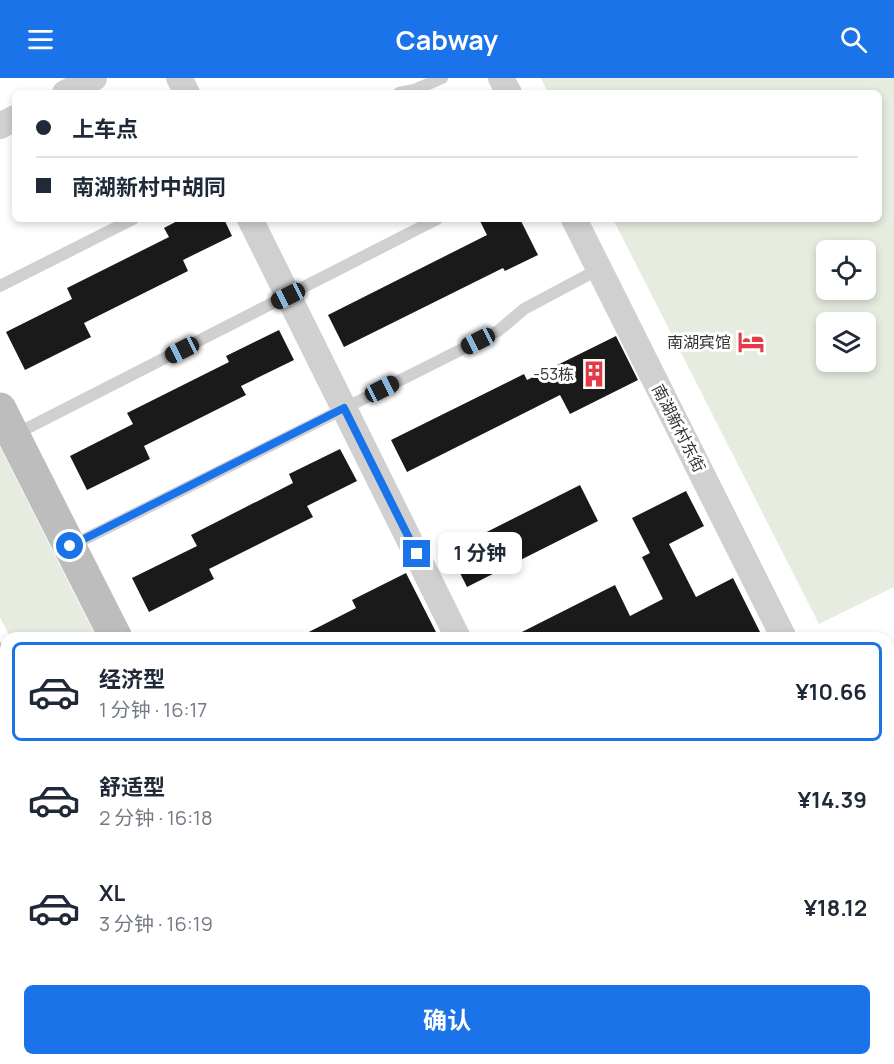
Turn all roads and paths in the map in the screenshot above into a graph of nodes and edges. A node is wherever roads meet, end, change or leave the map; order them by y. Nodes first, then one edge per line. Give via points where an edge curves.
1 (94, 78) edge
2 (442, 78) edge
3 (71, 90) edge
4 (414, 90) edge
5 (127, 222) edge
6 (251, 222) edge
7 (432, 222) edge
8 (576, 222) edge
9 (599, 269) junction
10 (0, 286) edge
11 (288, 296) junction
12 (344, 408) junction
13 (7, 422) edge
14 (70, 546) junction
15 (113, 632) edge
16 (455, 632) edge
17 (781, 632) edge

1 - 3 street
2 - 4 lane
5 - 10 lane
6 - 11 street
7 - 11 lane
8 - 9 street, 南湖新村东街
9 - 12 lane via 524,309 498,331
9 - 17 street, 南湖新村东街
11 - 12 street
11 - 13 lane
12 - 14 lane
12 - 16 street
13 - 14 street
14 - 15 street

